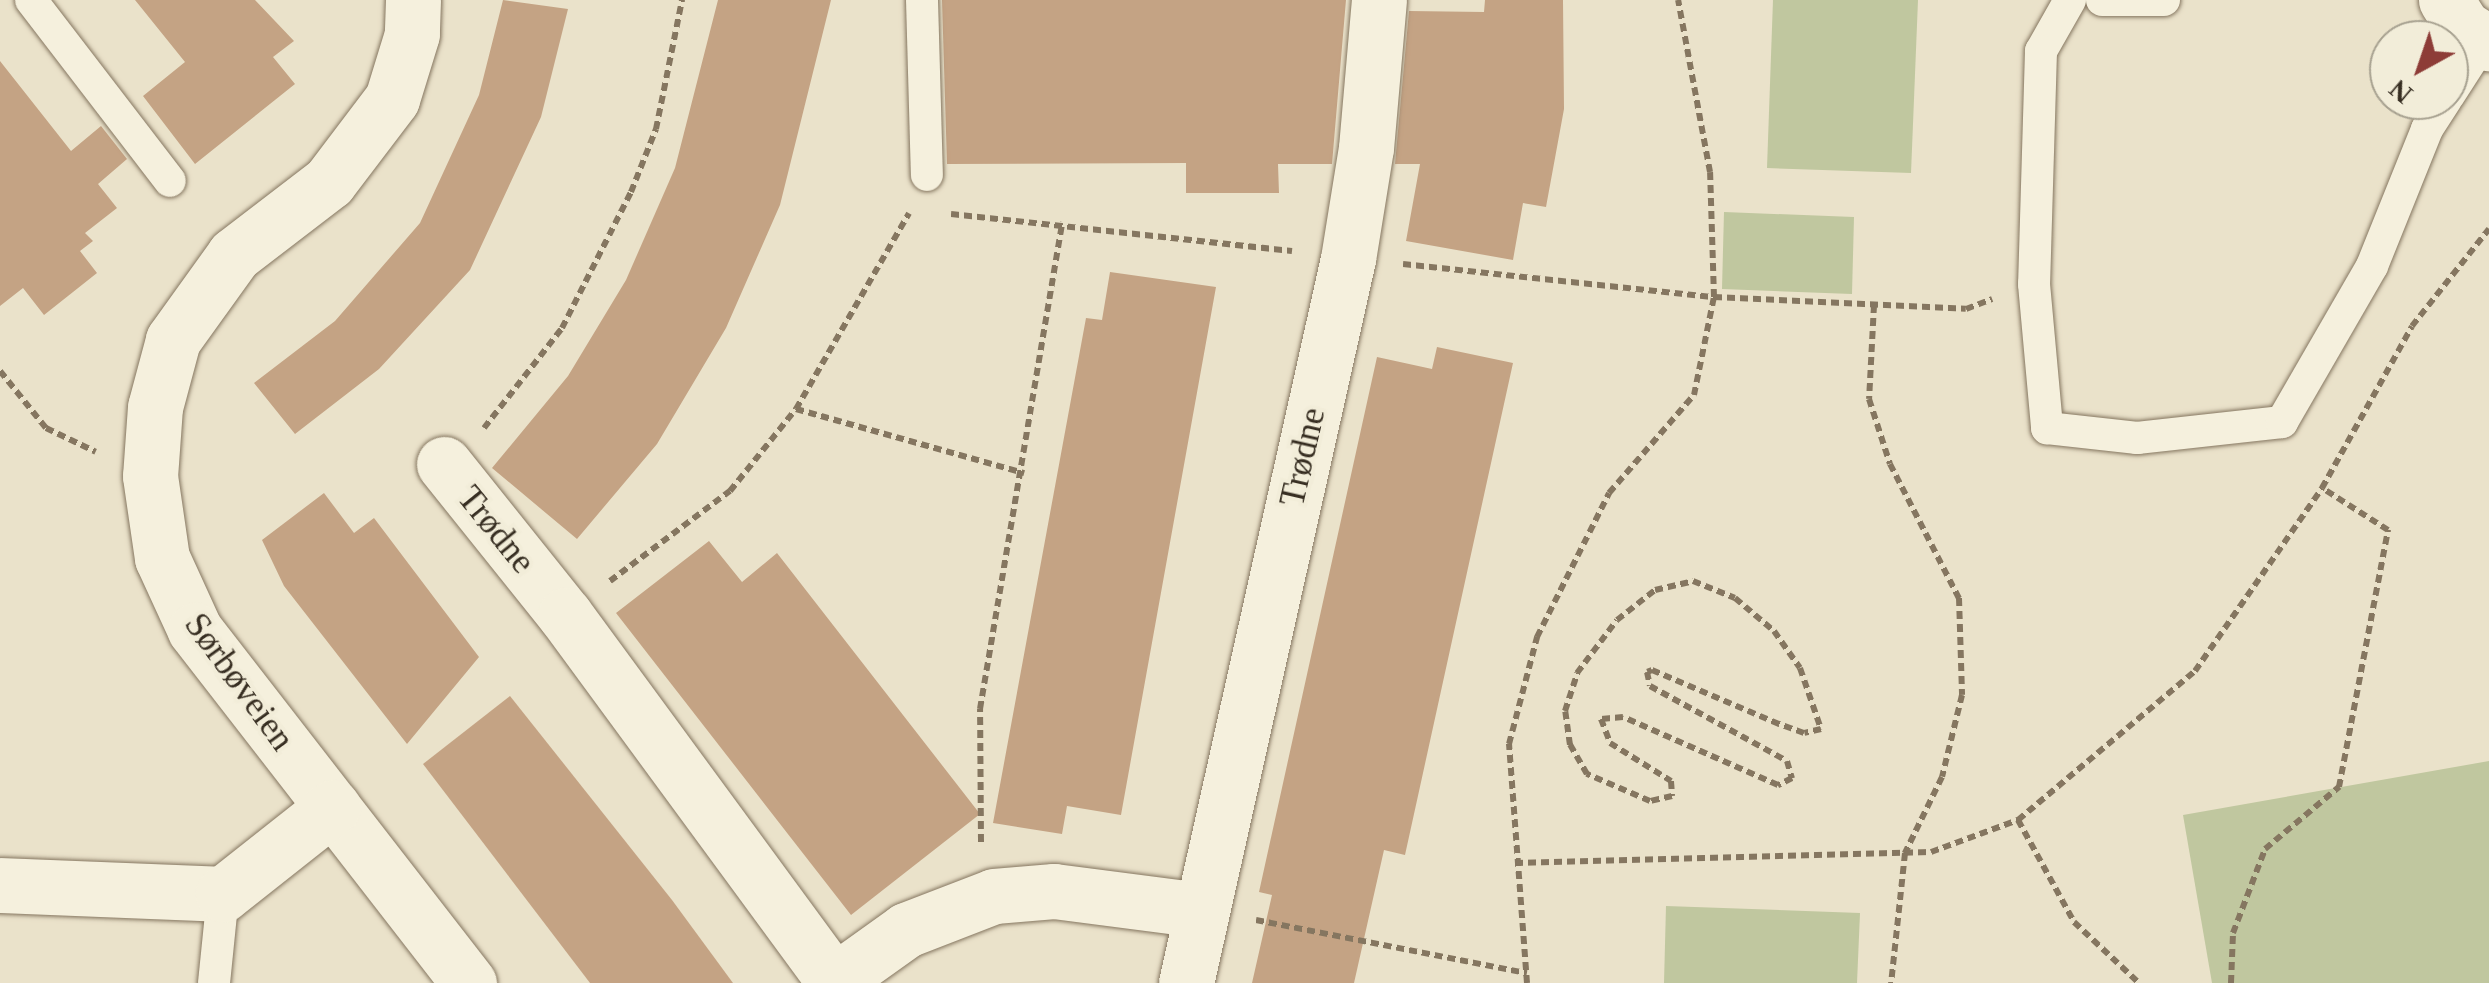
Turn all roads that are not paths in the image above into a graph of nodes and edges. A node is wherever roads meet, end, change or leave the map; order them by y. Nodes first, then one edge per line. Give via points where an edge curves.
1 (31, 0) edge
2 (413, 0) edge
3 (922, 0) edge
4 (1379, 0) edge
5 (2070, 0) edge
6 (2102, 0) edge
7 (2164, 0) edge
8 (2446, 0) edge
9 (2486, 42) edge
10 (2469, 66) edge
11 (2433, 120) edge
12 (926, 176) road end
13 (170, 181) dead end
14 (444, 464) road end
15 (333, 807) junction
16 (0, 885) edge
17 (223, 894) junction
18 (1201, 910) junction
19 (833, 982) edge
20 (214, 983) edge
21 (469, 983) edge
22 (1186, 983) edge

1 - 13 lane
2 - 15 street, Sørbøveien via 412,34 392,99 329,182 234,255 204,293 173,340 155,407 150,476 170,576 195,630
3 - 12 lane
4 - 18 street, Trødne via 1348,258
5 - 11 lane via 2041,51 2034,284 2047,428 2137,438 2282,422 2372,266
6 - 7 lane
8 - 9 street via 2462,27
9 - 10 lane
14 - 19 street, Trødne via 565,615
15 - 17 street
15 - 21 street, Sørbøveien
16 - 17 street
17 - 20 lane
18 - 19 street, Trødne via 1054,891 994,896 906,930
18 - 22 street, Trødne

